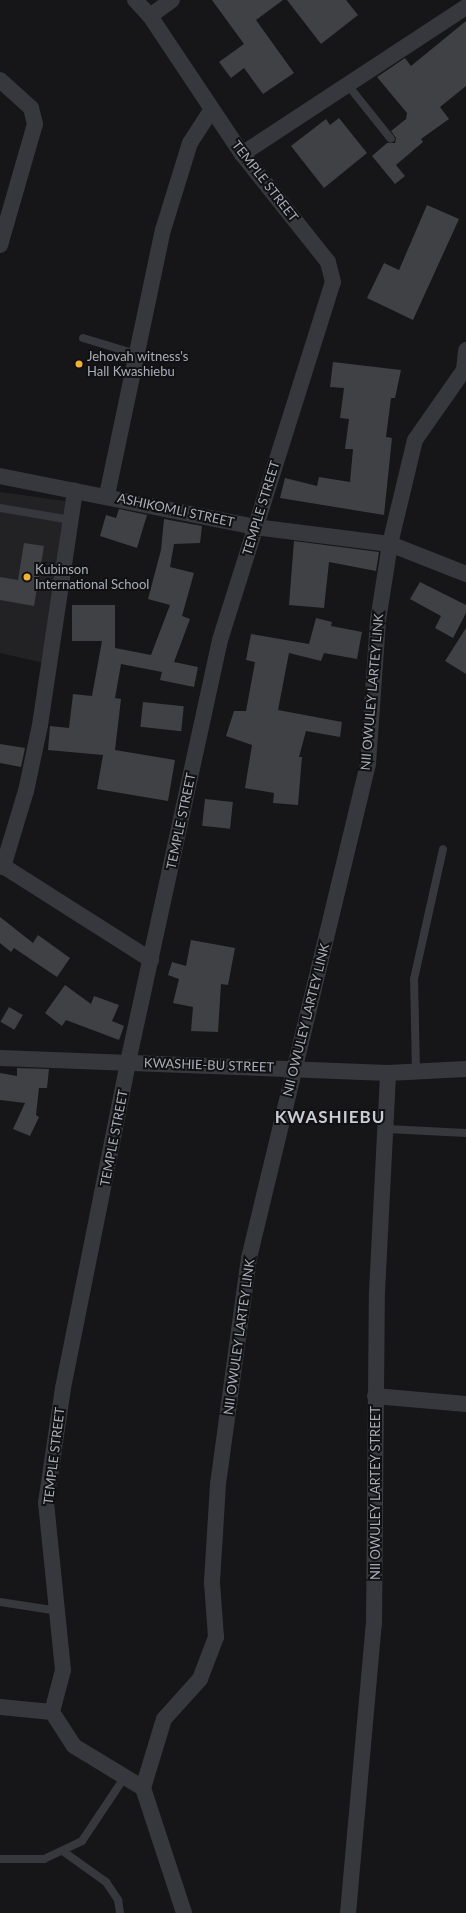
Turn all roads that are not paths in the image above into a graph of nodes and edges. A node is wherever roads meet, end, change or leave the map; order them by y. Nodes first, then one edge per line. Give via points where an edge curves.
1 (135, 0) edge
2 (172, 0) edge
3 (466, 7) edge
4 (150, 16) junction
5 (0, 80) edge
6 (347, 84) junction
7 (212, 109) junction
8 (391, 139) dead end
9 (242, 154) junction
10 (0, 245) edge
11 (83, 338) dead end
12 (465, 348) edge
13 (139, 355) junction
14 (465, 371) edge
15 (0, 476) edge
16 (75, 491) junction
17 (107, 495) junction
18 (0, 508) edge
19 (70, 520) junction
20 (255, 527) junction
21 (390, 544) junction
22 (466, 574) edge
23 (443, 849) dead end
24 (2, 865) edge
25 (151, 960) junction
26 (4, 1055) edge
27 (128, 1062) junction
28 (294, 1068) junction
29 (466, 1069) edge
30 (416, 1072) junction
31 (388, 1073) junction
32 (387, 1129) junction
33 (466, 1133) edge
34 (375, 1396) junction
35 (466, 1404) edge
36 (0, 1602) edge
37 (58, 1611) junction
38 (0, 1707) edge
39 (52, 1712) junction
40 (124, 1778) junction
41 (143, 1788) junction
42 (64, 1852) junction
43 (0, 1859) edge
44 (120, 1913) edge
45 (184, 1913) edge
46 (348, 1913) edge

1 - 4 street, TEMPLE STREET
2 - 4 street
3 - 6 street
4 - 7 street, TEMPLE STREET
5 - 10 street via 31,108 36,124
6 - 8 lane
6 - 9 street
7 - 9 street, TEMPLE STREET
7 - 13 street via 190,143 164,230
9 - 20 street, TEMPLE STREET via 328,262 333,282
11 - 13 lane
12 - 14 street
13 - 17 street
14 - 21 street, NII OWULEY LARTEY LINK via 415,440
15 - 16 street, ASHIKOMLI STREET
16 - 17 street, ASHIKOMLI STREET
16 - 19 street
17 - 20 street, ASHIKOMLI STREET
18 - 19 lane
19 - 24 street via 40,724 26,791
20 - 21 street, ASHIKOMLI STREET
20 - 25 street, TEMPLE STREET via 220,640
21 - 22 street, ASHIKOMLI STREET
21 - 28 street, NII OWULEY LARTEY LINK via 378,620 368,764
23 - 30 lane via 414,979
24 - 25 street
25 - 27 street, TEMPLE STREET
26 - 27 street, KWASHIE-BU STREET
27 - 28 street, KWASHIE-BU STREET
27 - 37 street, TEMPLE STREET via 63,1388 46,1503
28 - 31 street, KWASHIE-BU STREET
28 - 41 street, NII OWULEY LARTEY LINK via 249,1258 218,1484 212,1582 216,1637 200,1680 164,1719
29 - 30 street, KWASHIE-BU STREET
30 - 31 street, KWASHIE-BU STREET
31 - 32 street, NII OWULEY LARTEY STREET
32 - 33 lane
32 - 34 street, NII OWULEY LARTEY STREET
34 - 35 street
34 - 46 street, NII OWULEY LARTEY STREET via 374,1624
36 - 37 lane
37 - 39 street, TEMPLE STREET via 63,1670
38 - 39 street
39 - 40 street via 74,1746
40 - 41 street
40 - 42 lane via 82,1840
41 - 45 street
42 - 43 lane via 24,1861
42 - 44 lane via 106,1882 118,1900

